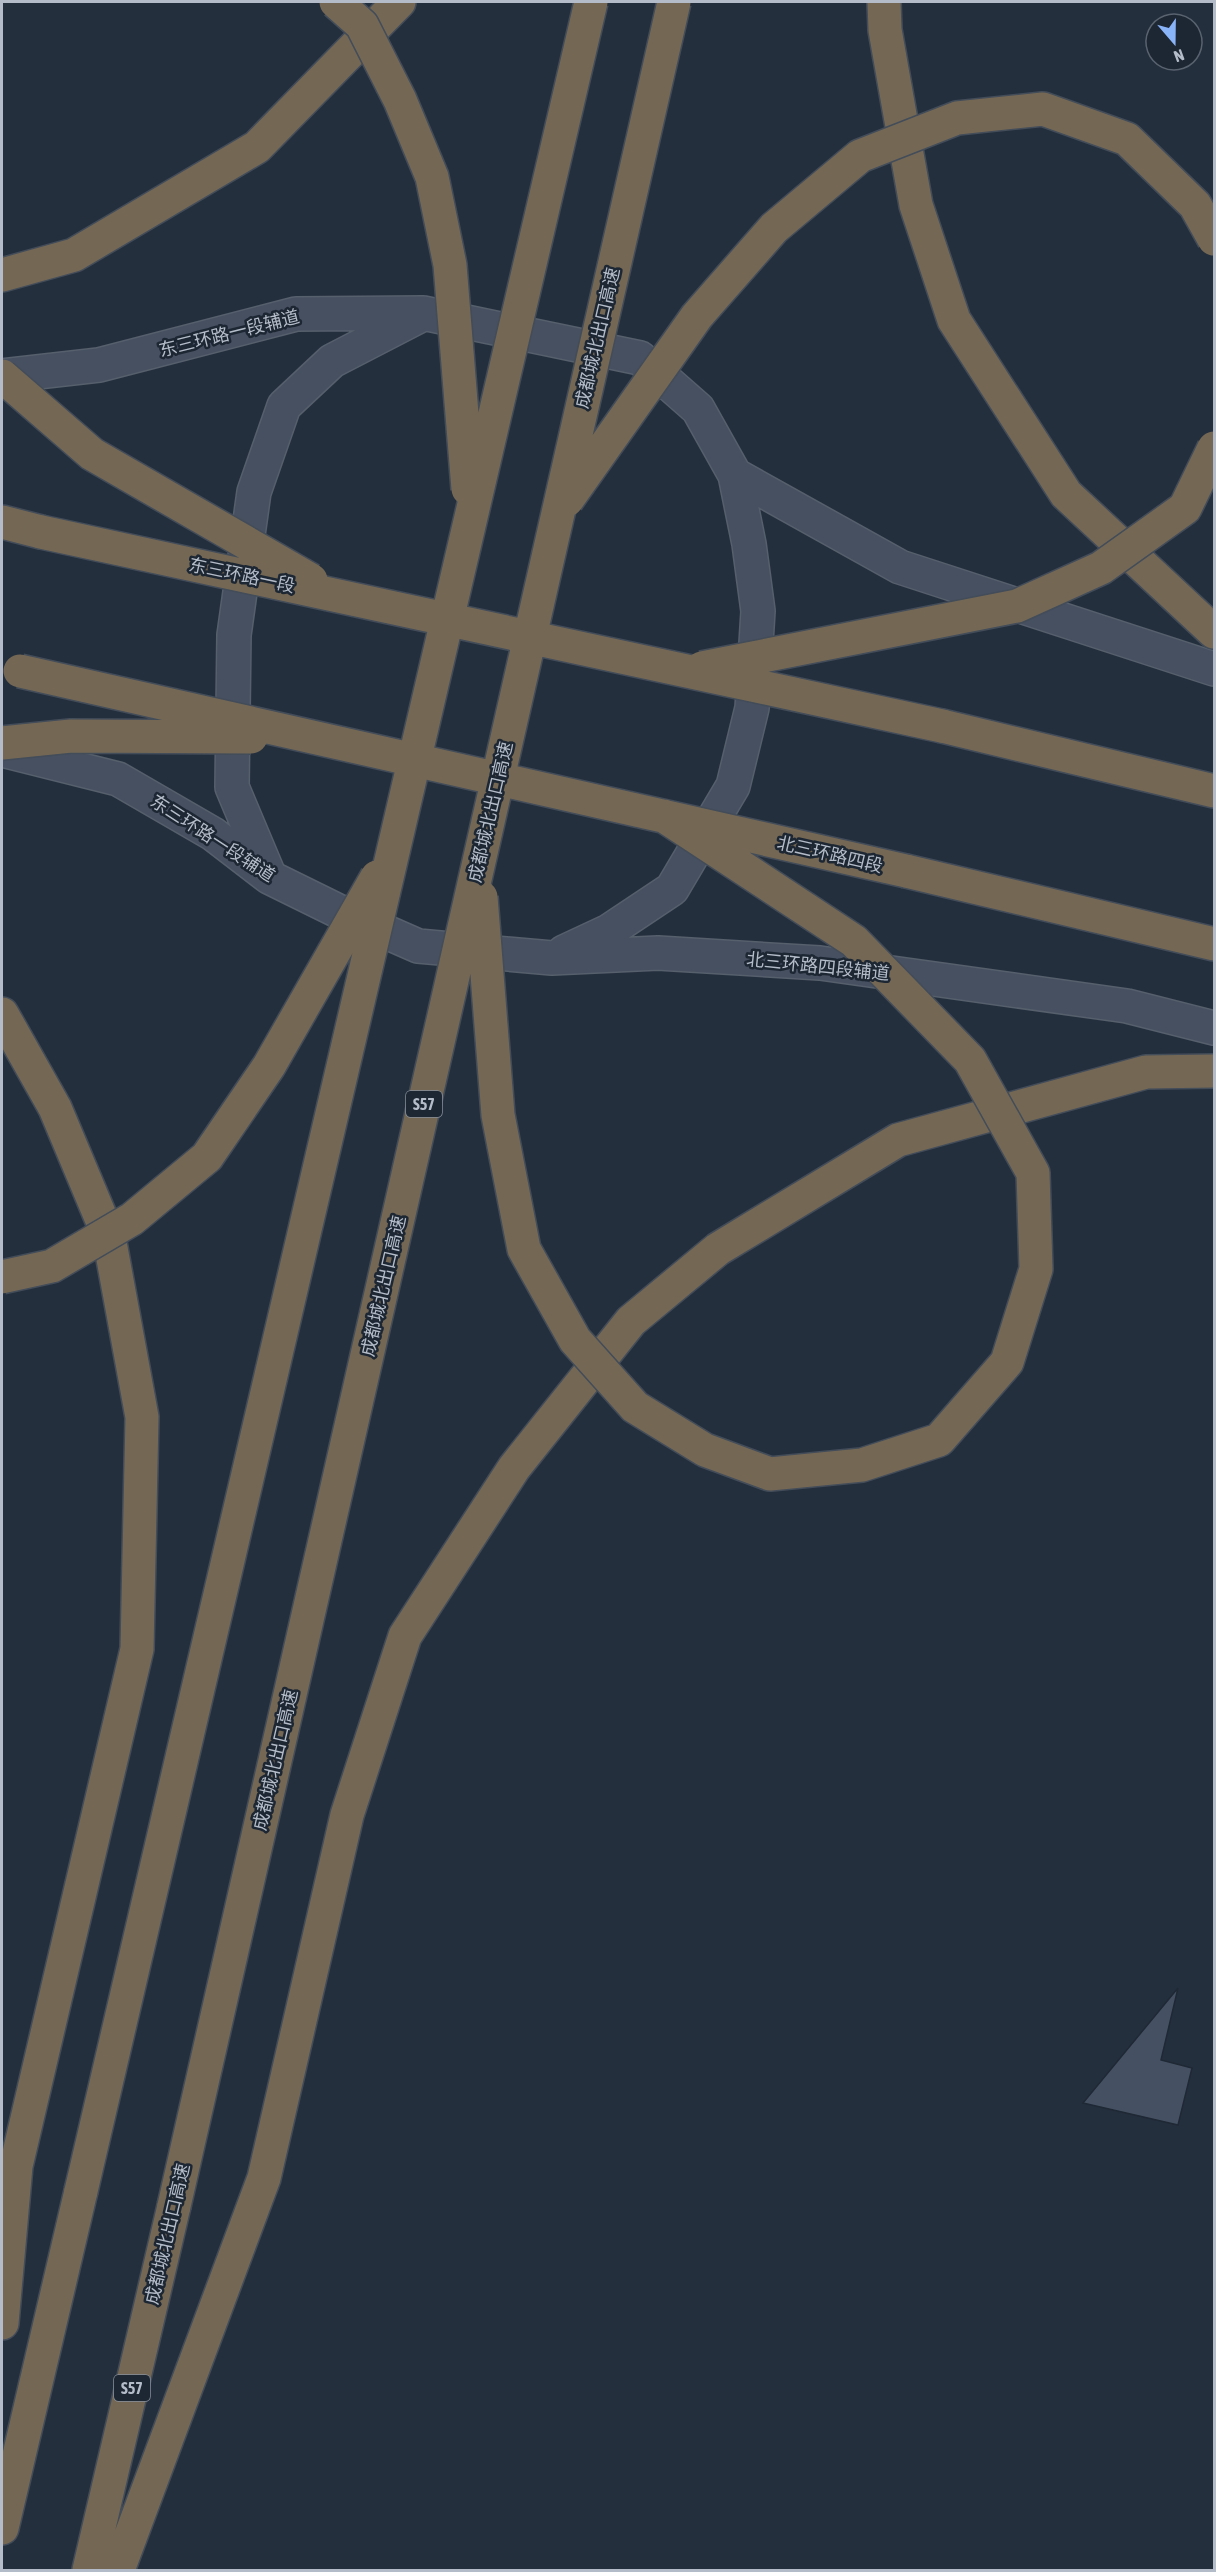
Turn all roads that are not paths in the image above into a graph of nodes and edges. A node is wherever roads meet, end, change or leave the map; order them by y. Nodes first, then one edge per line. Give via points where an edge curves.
1 (336, 2) edge
2 (399, 2) edge
3 (591, 2) edge
4 (674, 2) edge
5 (884, 2) edge
6 (1215, 239) edge
7 (2, 275) edge
8 (423, 314) junction
9 (2, 376) edge
10 (1215, 448) edge
11 (735, 475) junction
12 (558, 513) junction
13 (470, 519) junction
14 (2, 522) edge
15 (339, 596) junction
16 (1215, 632) edge
17 (2, 666) edge
18 (1215, 669) edge
19 (686, 671) junction
20 (314, 737) junction
21 (2, 743) edge
22 (2, 750) edge
23 (1215, 791) edge
24 (664, 816) junction
25 (394, 847) junction
26 (478, 865) junction
27 (269, 876) junction
28 (1215, 944) edge
29 (418, 946) joint
30 (552, 958) junction
31 (2, 1014) edge
32 (1215, 1028) edge
33 (1215, 1071) edge
34 (2, 1276) edge
35 (2, 2323) edge
36 (2, 2528) edge
37 (89, 2571) edge
38 (118, 2571) edge

1 - 13 highway, bridge via 362,25 400,100 432,177 450,266
2 - 7 highway via 256,147 74,255
3 - 13 highway, bridge
4 - 12 highway, 成都城北出口高速 / S57, bridge
5 - 16 highway via 885,30 916,205 954,320 1066,494
6 - 12 highway, bridge via 1196,205 1127,139 1043,109 957,118 860,156 774,228 697,316
8 - 9 main road, 东三环路一段辅道 via 296,314 99,365
8 - 11 main road, 东三环路一段辅道 via 640,358 698,409
8 - 27 main road via 332,361 284,406 254,492 234,635 232,787
9 - 15 highway, bridge via 92,454
10 - 19 highway, bridge via 1185,508 1101,568 1017,606
11 - 18 main road via 900,567
11 - 30 main road via 750,544 758,611 752,708 733,786 672,889 609,931
12 - 26 highway, 成都城北出口高速 / S57, bridge
13 - 25 highway, bridge
14 - 15 highway, 东三环路一段, bridge
15 - 19 highway, 东三环路一段, bridge
17 - 20 highway, bridge
19 - 23 highway, bridge
20 - 21 highway, bridge via 71,736
20 - 24 highway, 北三环路四段, bridge
22 - 27 main road, 东三环路一段辅道 via 118,779 213,834
24 - 26 highway, bridge via 854,941 970,1060 1034,1173 1036,1269 1007,1362 939,1440 862,1466 770,1474 705,1450 634,1407 575,1340 524,1249 498,1114
24 - 28 highway, 北三环路四段, bridge
25 - 34 highway, bridge via 269,1066 207,1157 132,1219 52,1266
25 - 36 highway, bridge
26 - 37 highway, 成都城北出口高速 / S57, bridge
27 - 29 main road, 东三环路一段辅道
29 - 30 main road, 北三环路四段辅道
30 - 32 main road, 北三环路四段辅道 via 658,953 819,963 1127,1006
31 - 35 highway via 55,1108 109,1237 141,1417 136,1649 16,2166
33 - 38 highway via 1146,1072 898,1140 718,1250 632,1321 514,1468 405,1636 347,1815 264,2178

